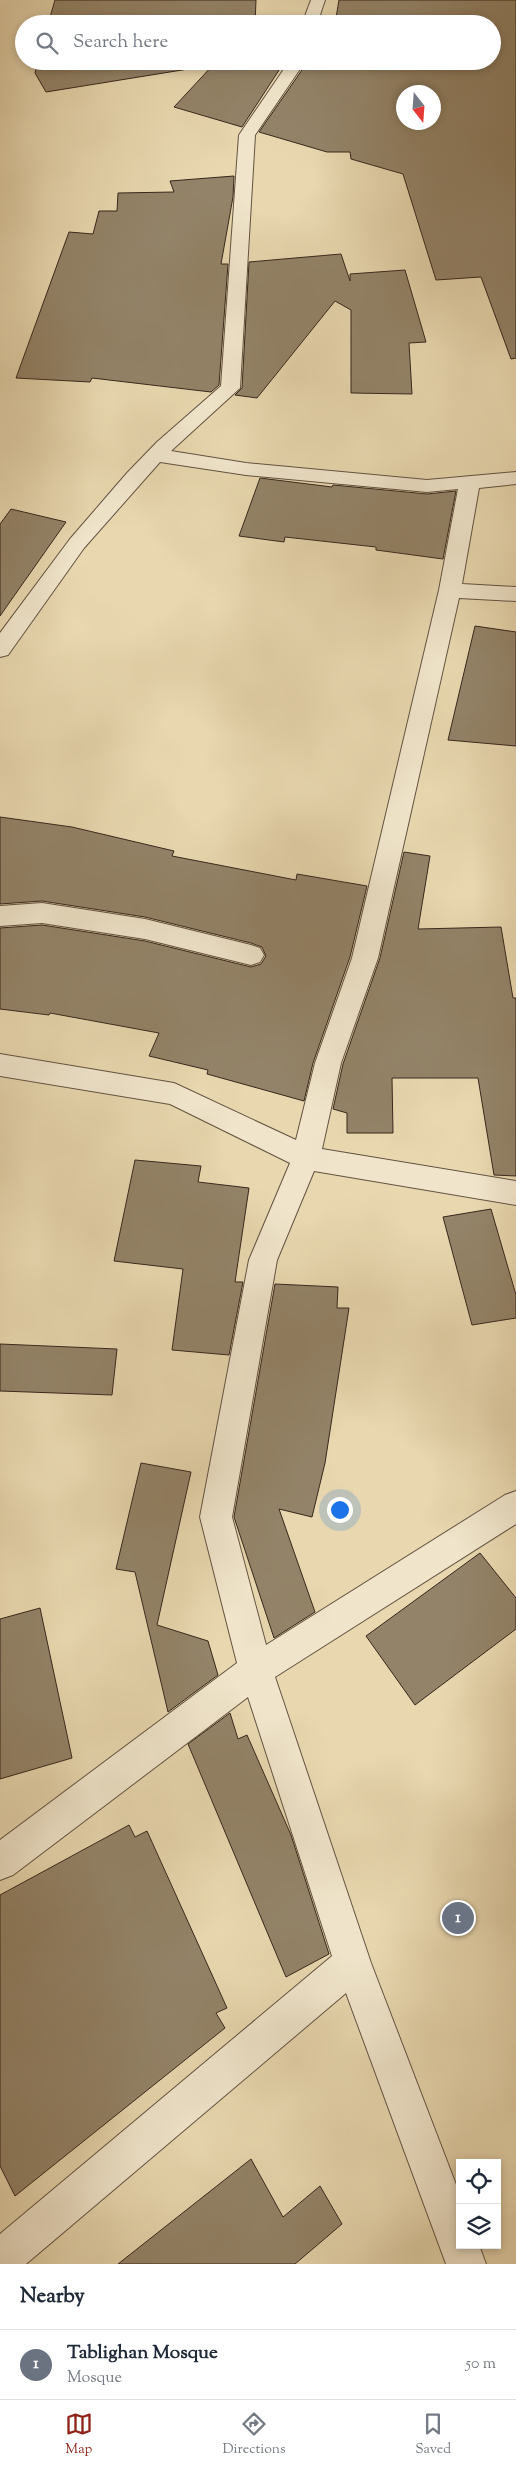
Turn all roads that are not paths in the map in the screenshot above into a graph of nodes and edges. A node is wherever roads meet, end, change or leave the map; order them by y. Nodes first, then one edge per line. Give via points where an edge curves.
1 (318, 0) edge
2 (312, 15) edge
3 (292, 70) edge
4 (156, 454) junction
5 (516, 478) edge
6 (470, 482) junction
7 (450, 590) junction
8 (516, 594) edge
9 (0, 650) edge
10 (0, 916) edge
11 (251, 955) dead end
12 (0, 1065) edge
13 (306, 1158) junction
14 (516, 1193) edge
15 (516, 1506) edge
16 (256, 1670) junction
17 (0, 1862) edge
18 (354, 1963) junction
19 (0, 2260) edge
20 (466, 2264) edge

1 - 2 street
3 - 4 street via 247,135 230,388 198,413
4 - 6 street via 246,469 427,486
4 - 9 street via 88,528
5 - 6 street
6 - 7 street
7 - 8 street
7 - 13 street via 365,958 328,1063
10 - 11 street via 42,913 144,929
12 - 13 street via 174,1094
13 - 14 street
13 - 16 street via 263,1260 216,1517
15 - 16 street
16 - 17 street
16 - 18 street
18 - 19 street
18 - 20 street

